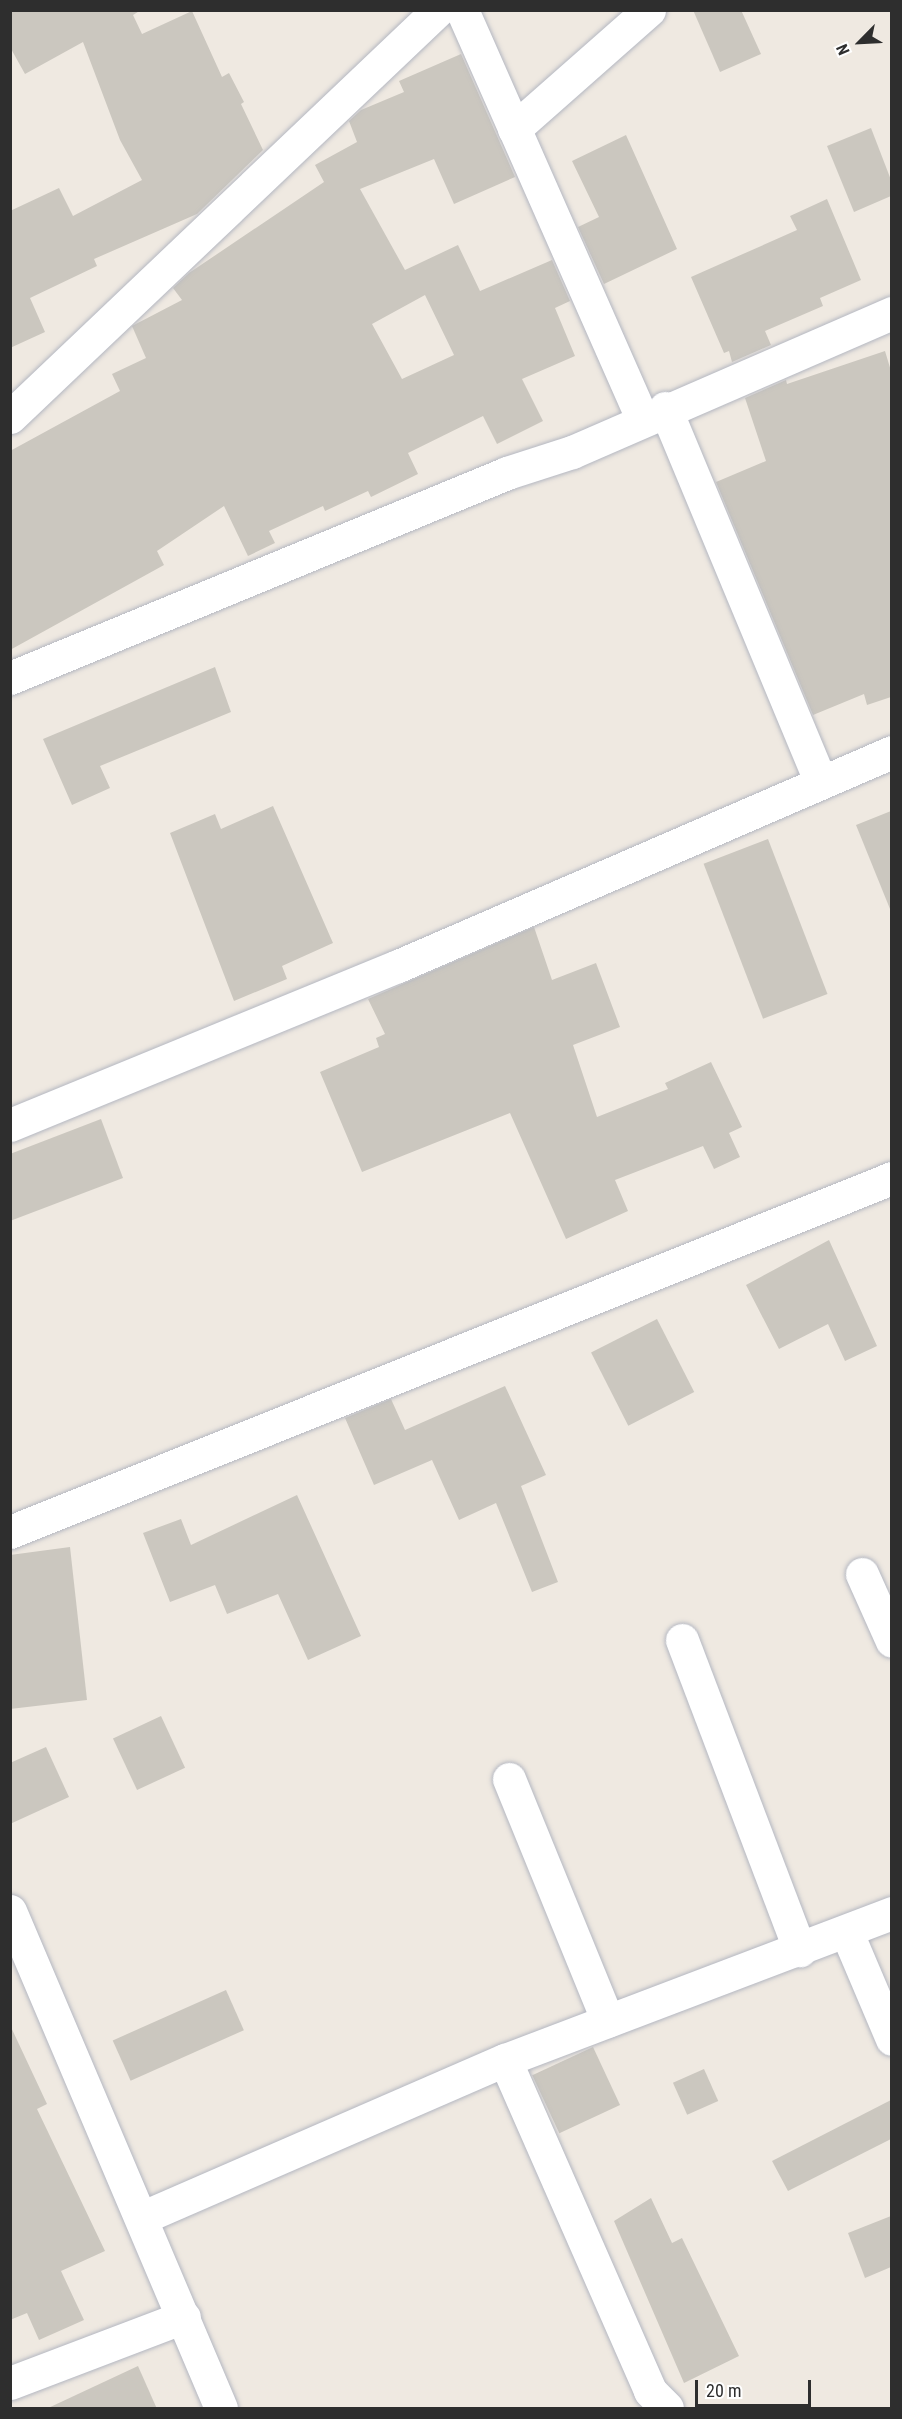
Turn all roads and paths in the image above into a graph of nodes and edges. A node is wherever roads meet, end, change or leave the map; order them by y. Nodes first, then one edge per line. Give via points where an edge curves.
1 (438, 10) edge
2 (462, 10) edge
3 (650, 10) edge
4 (514, 129) junction
5 (891, 313) edge
6 (654, 413) junction
7 (10, 417) edge
8 (10, 678) edge
9 (891, 752) edge
10 (820, 780) junction
11 (10, 1125) edge
12 (891, 1178) edge
13 (10, 1532) edge
14 (862, 1574) dead end
15 (682, 1640) dead end
16 (891, 1641) edge
17 (509, 1779) dead end
18 (10, 1911) edge
19 (891, 1913) edge
20 (847, 1932) junction
21 (800, 1950) junction
22 (608, 2021) junction
23 (891, 2039) edge
24 (505, 2060) junction
25 (141, 2218) junction
26 (184, 2317) junction
27 (10, 2383) edge
28 (221, 2409) edge
29 (667, 2409) edge

1 - 7 street
2 - 4 street
3 - 4 street
4 - 6 street
5 - 6 street
6 - 8 street via 572,452 507,473
6 - 10 street
9 - 10 street
10 - 11 street via 398,966
12 - 13 street
14 - 16 street
15 - 21 street
17 - 22 street
18 - 25 street
19 - 20 street
20 - 21 street
20 - 23 street
21 - 22 street
22 - 24 street
24 - 25 street
24 - 29 street via 650,2391
25 - 26 street
26 - 27 street
26 - 28 street

